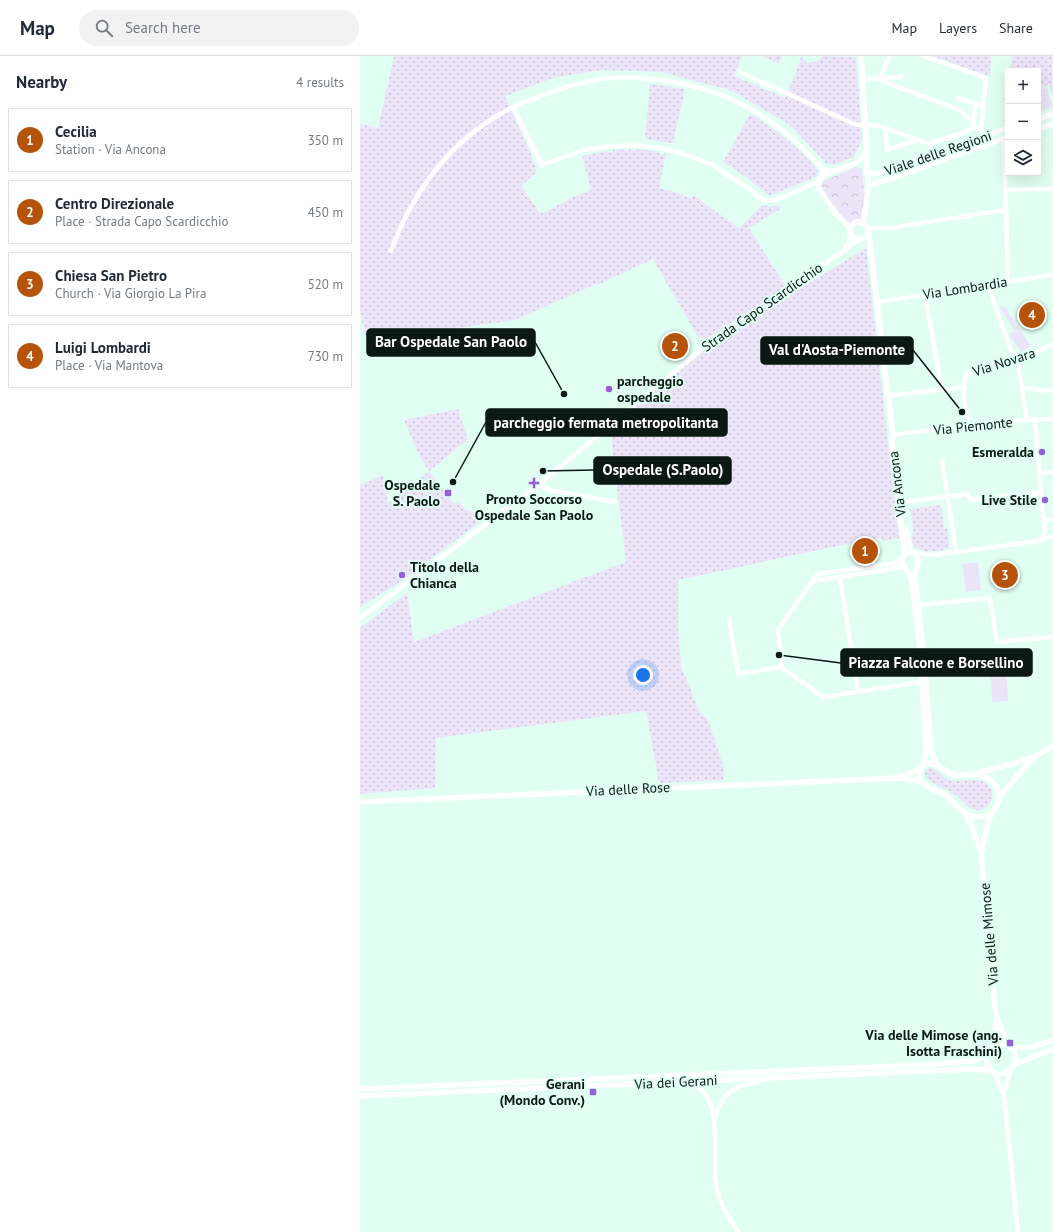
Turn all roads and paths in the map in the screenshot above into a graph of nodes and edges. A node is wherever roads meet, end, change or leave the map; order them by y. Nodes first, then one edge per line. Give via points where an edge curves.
1 (861, 56) edge
2 (889, 56) edge
3 (923, 56) edge
4 (740, 72) dead end
5 (900, 77) dead end
6 (881, 78) junction
7 (862, 79) junction
8 (958, 98) dead end
9 (976, 104) junction
10 (983, 106) junction
11 (513, 107) junction
12 (1053, 114) edge
13 (1041, 118) edge
14 (974, 122) junction
15 (1053, 124) edge
16 (865, 126) junction
17 (885, 128) junction
18 (973, 128) junction
19 (1041, 128) edge
20 (981, 129) junction
21 (1005, 129) edge
22 (984, 137) junction
23 (1005, 137) edge
24 (917, 140) junction
25 (1006, 140) edge
26 (929, 144) junction
27 (867, 150) junction
28 (932, 155) junction
29 (855, 164) junction
30 (823, 169) junction
31 (831, 172) junction
32 (867, 172) junction
33 (822, 176) junction
34 (818, 182) junction
35 (869, 186) junction
36 (1053, 189) edge
37 (1005, 190) junction
38 (1005, 210) junction
39 (863, 223) junction
40 (850, 231) junction
41 (868, 231) junction
42 (860, 240) junction
43 (846, 250) junction
44 (871, 250) junction
45 (391, 251) dead end
46 (1053, 274) edge
47 (1008, 281) junction
48 (988, 285) junction
49 (925, 295) junction
50 (876, 302) junction
51 (1052, 346) edge
52 (1017, 357) junction
53 (964, 387) junction
54 (1022, 388) junction
55 (942, 390) junction
56 (1053, 391) edge
57 (888, 396) junction
58 (1035, 419) junction
59 (1053, 419) edge
60 (1027, 420) junction
61 (968, 425) junction
62 (892, 435) junction
63 (942, 460) dead end
64 (1053, 472) edge
65 (1039, 473) junction
66 (539, 484) junction
67 (1040, 493) junction
68 (948, 496) junction
69 (615, 502) dead end
70 (903, 502) junction
71 (1042, 512) junction
72 (1052, 518) edge
73 (1044, 526) junction
74 (1045, 532) junction
75 (1052, 536) edge
76 (1038, 541) junction
77 (956, 552) junction
78 (913, 553) junction
79 (928, 555) junction
80 (903, 556) junction
81 (917, 564) junction
82 (905, 567) junction
83 (840, 576) junction
84 (813, 581) junction
85 (919, 605) junction
86 (360, 618) edge
87 (729, 620) dead end
88 (1053, 637) edge
89 (781, 667) junction
90 (922, 682) junction
91 (858, 692) junction
92 (1053, 746) edge
93 (1036, 756) junction
94 (937, 764) junction
95 (923, 765) junction
96 (919, 770) junction
97 (972, 774) junction
98 (896, 778) junction
99 (921, 781) junction
100 (1000, 797) junction
101 (360, 802) edge
102 (994, 810) junction
103 (964, 812) junction
104 (981, 853) junction
105 (996, 1016) junction
106 (1053, 1040) edge
107 (1010, 1047) junction
108 (1053, 1049) edge
109 (990, 1051) junction
110 (1015, 1064) junction
111 (1011, 1070) junction
112 (993, 1072) junction
113 (766, 1078) junction
114 (680, 1082) junction
115 (360, 1089) edge
116 (1004, 1095) junction
117 (360, 1096) edge
118 (714, 1123) junction
119 (738, 1232) edge
120 (1018, 1232) edge

1 - 7 street
2 - 6 street
3 - 10 street via 986,78
4 - 16 street via 854,124
5 - 6 street
6 - 7 street
6 - 14 street via 882,81 960,110
7 - 16 street
8 - 9 street
9 - 10 street
9 - 14 street
10 - 20 street
11 - 30 street via 566,86 592,80 642,78 687,84 720,94 771,121 796,140
11 - 34 street via 542,165 583,150 631,145 660,148 711,164 767,201 776,200
11 - 45 street via 472,134 438,167 412,204
12 - 13 street
14 - 18 street
15 - 19 street
16 - 17 street via 878,125
16 - 27 street
17 - 24 street
17 - 24 street via 887,150
18 - 20 street
18 - 26 street
20 - 22 street
21 - 22 street, Viale delle Regioni
22 - 28 street, Viale delle Regioni
23 - 35 street, Viale delle Regioni
24 - 26 street
25 - 37 street
26 - 28 street
27 - 29 street
27 - 32 street
28 - 32 street, Viale delle Regioni via 876,174
29 - 31 street
29 - 32 street via 865,167
30 - 31 street
30 - 33 street
31 - 33 street
32 - 35 street
33 - 34 street
34 - 40 street via 836,214
35 - 39 street
36 - 37 street
37 - 38 street
38 - 41 street
38 - 47 street
39 - 40 street via 855,222
39 - 41 street
40 - 42 street via 853,238
40 - 43 street
41 - 42 street
41 - 44 street
42 - 43 street, Strada Capo Scardicchio
42 - 44 street
43 - 66 street, Strada Capo Scardicchio via 715,338
44 - 50 street
46 - 47 street, Via Lombardia
47 - 48 street, Via Lombardia
48 - 49 street, Via Lombardia
48 - 52 street via 1011,351
49 - 50 street, Via Lombardia
49 - 55 street
50 - 57 street
51 - 52 street, Via Novara
52 - 53 street, Via Novara via 968,372
52 - 54 street
53 - 55 street, Via Novara
53 - 61 street, Via Novara
54 - 56 street
54 - 60 street
55 - 57 street, Via Novara
57 - 62 street
58 - 59 street, Via Piemonte
58 - 60 street, Via Piemonte
58 - 65 street
60 - 61 street, Via Piemonte
61 - 62 street, Via Piemonte
62 - 70 street, Via Ancona via 896,442
62 - 80 street, Via Ancona
63 - 68 street
64 - 65 street
65 - 67 street
66 - 69 street via 549,490
66 - 86 street, Strada Capo Scardicchio
67 - 68 street via 971,500 967,494
67 - 71 street
68 - 70 street
68 - 77 street
70 - 78 street, Via Ancona via 907,537
71 - 72 street via 1046,517
71 - 73 street
72 - 73 street via 1046,521
73 - 74 street
74 - 75 street
74 - 76 street
75 - 76 street
76 - 77 street
77 - 79 street
78 - 79 street
78 - 80 street via 906,553
78 - 81 street via 917,558
79 - 81 street
80 - 82 street via 902,563
80 - 84 street via 896,563 817,574
81 - 82 street via 912,568
81 - 85 street via 915,575
82 - 83 street
82 - 90 street via 911,578
83 - 84 street
83 - 91 street
84 - 89 street via 778,630
85 - 88 street via 990,598 997,642
85 - 94 street via 931,747
87 - 89 street via 738,674
89 - 91 street via 823,697
90 - 91 street
90 - 95 street via 926,753
92 - 93 street
93 - 97 street
93 - 100 street
94 - 95 street via 931,762
94 - 97 street via 949,774
95 - 96 street
96 - 98 street, Via delle Rose
96 - 99 street
97 - 100 street via 982,775 991,780 997,787
98 - 99 street, Via delle Rose
98 - 101 street, Via delle Rose
99 - 103 street via 954,801
100 - 102 street, Via delle Mimose
102 - 103 street via 979,816 971,816
102 - 104 street, Via delle Mimose via 989,819
103 - 104 street, Via delle Mimose
104 - 105 street, Via delle Mimose
105 - 107 street, Via delle Mimose
105 - 109 street, Via delle Mimose via 995,1036
106 - 107 street via 1032,1047
107 - 109 street via 1002,1044
107 - 110 street via 1015,1055
108 - 110 street
109 - 112 street via 987,1060
109 - 115 street, Via dei Gerani via 973,1061 921,1065
110 - 111 street
111 - 112 street via 1003,1074
111 - 116 street
112 - 113 street, Via dei Gerani via 971,1069
112 - 116 street
113 - 114 street, Via dei Gerani
113 - 118 street via 737,1088 725,1096 717,1109
114 - 117 street, Via dei Gerani
114 - 118 street via 700,1089 708,1096
116 - 120 street
118 - 119 street via 715,1178 719,1197

